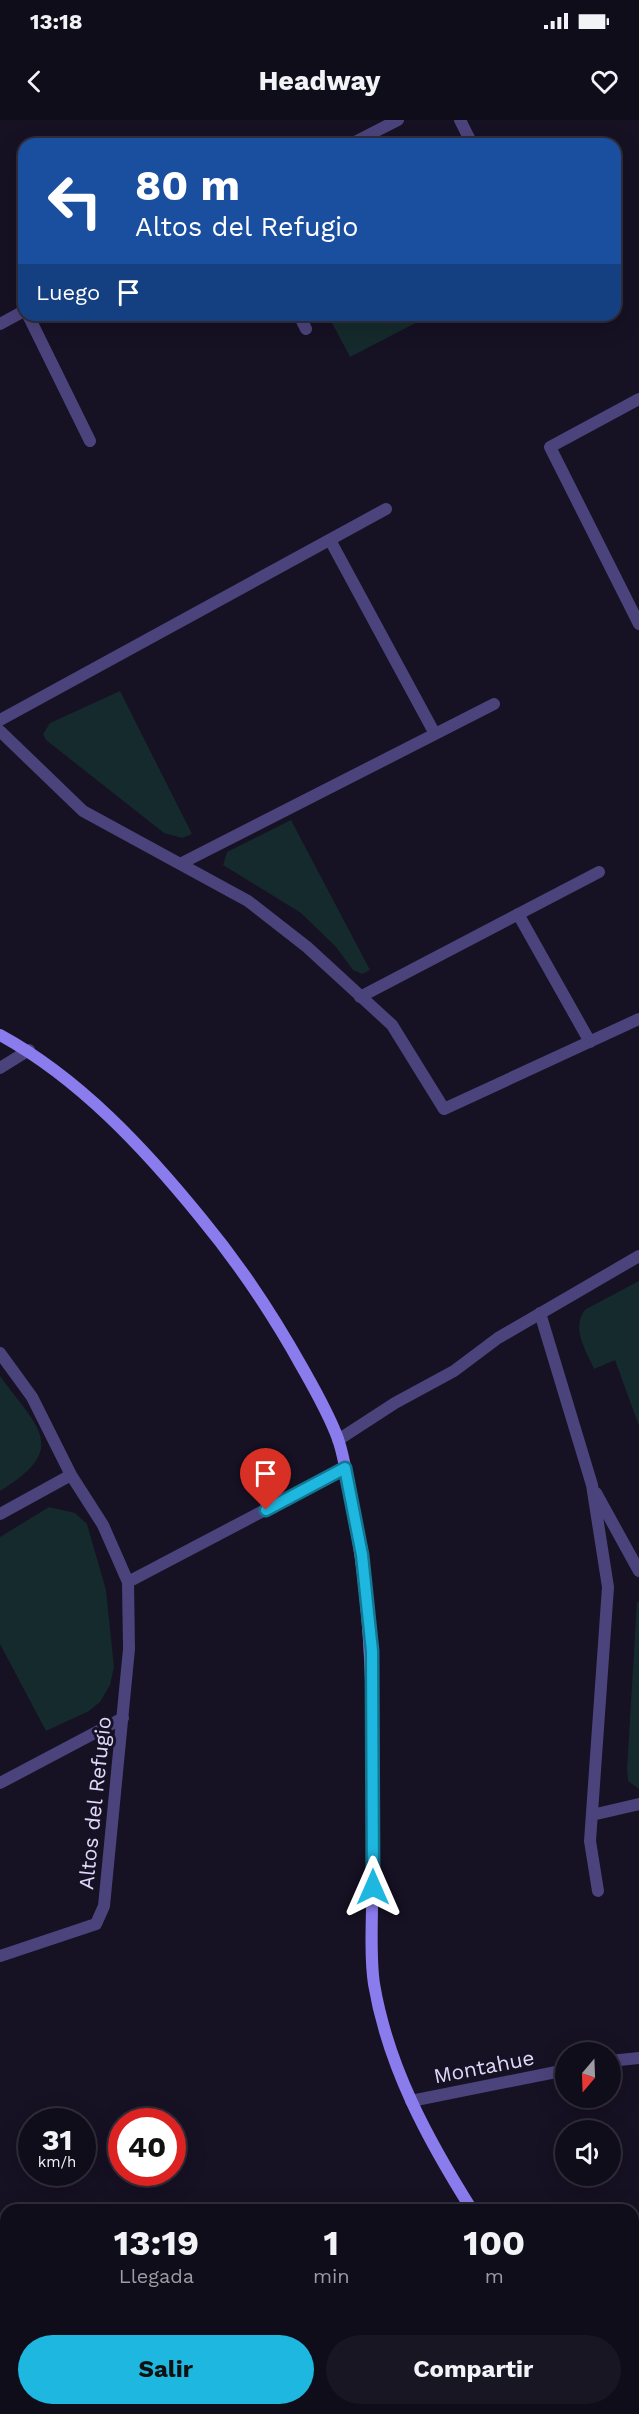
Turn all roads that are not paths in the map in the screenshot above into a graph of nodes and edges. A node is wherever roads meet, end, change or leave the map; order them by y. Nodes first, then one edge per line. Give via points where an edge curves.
1 (398, 120) edge
2 (460, 120) edge
3 (363, 138) edge
4 (469, 138) edge
5 (18, 314) edge
6 (31, 321) edge
7 (302, 321) edge
8 (0, 324) edge
9 (306, 329) dead end
10 (639, 399) edge
11 (90, 441) dead end
12 (386, 509) dead end
13 (330, 540) junction
14 (639, 624) edge
15 (494, 704) dead end
16 (0, 720) edge
17 (0, 731) edge
18 (435, 734) junction
19 (180, 864) junction
20 (599, 872) dead end
21 (519, 914) junction
22 (360, 997) junction
23 (639, 1019) edge
24 (0, 1035) edge
25 (590, 1042) junction
26 (29, 1050) junction
27 (0, 1068) edge
28 (639, 1256) edge
29 (540, 1313) junction
30 (0, 1353) edge
31 (338, 1440) junction
32 (345, 1468) junction
33 (71, 1475) junction
34 (592, 1485) junction
35 (0, 1514) edge
36 (639, 1571) edge
37 (128, 1582) junction
38 (123, 1719) junction
39 (0, 1783) edge
40 (639, 1804) edge
41 (592, 1815) junction
42 (598, 1891) dead end
43 (0, 1956) edge
44 (638, 2056) edge
45 (621, 2059) edge
46 (555, 2072) edge
47 (411, 2102) junction
48 (468, 2204) edge

1 - 3 street
2 - 4 street
5 - 8 street
6 - 11 street
7 - 9 street
10 - 14 street via 550,447
12 - 13 street
13 - 16 street
13 - 18 street
15 - 18 street
17 - 19 street via 83,811
18 - 19 street
19 - 22 street via 248,901 307,947
20 - 21 street
21 - 22 street
21 - 25 street
22 - 25 street via 392,1025 444,1109
23 - 25 street
24 - 26 street
26 - 27 street
26 - 31 street via 83,1093 133,1141 223,1244 286,1339
28 - 29 street
29 - 31 street via 454,1371
29 - 34 street
30 - 33 street, Altos del Refugio via 32,1397
31 - 32 street
32 - 37 street
32 - 47 street via 362,1555 372,1651 374,1982 388,2044
33 - 35 street
33 - 37 street, Altos del Refugio via 103,1525
34 - 36 street
34 - 41 street via 608,1587
37 - 38 street, Altos del Refugio via 129,1649
38 - 39 street
38 - 43 street, Altos del Refugio via 104,1906 96,1924
40 - 41 street
41 - 42 street via 590,1841
44 - 45 street
46 - 47 street, Montahue
47 - 48 street

